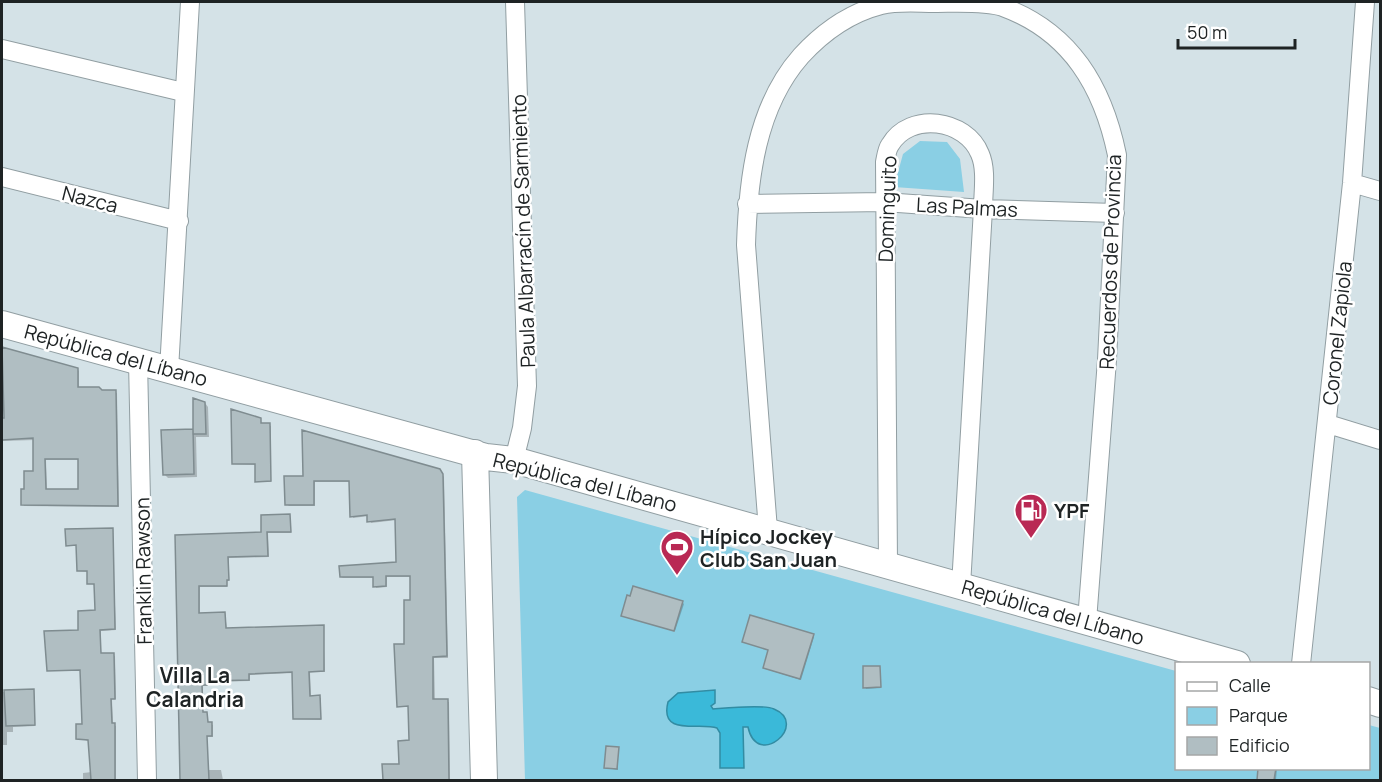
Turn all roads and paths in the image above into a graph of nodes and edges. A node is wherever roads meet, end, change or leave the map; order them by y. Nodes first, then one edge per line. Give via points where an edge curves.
1 (190, 2) edge
2 (515, 2) edge
3 (1365, 2) edge
4 (881, 3) edge
5 (1002, 4) edge
6 (2, 49) edge
7 (183, 92) junction
8 (2, 177) edge
9 (1352, 183) junction
10 (1380, 191) edge
11 (884, 202) junction
12 (747, 204) junction
13 (983, 209) junction
14 (1115, 213) junction
15 (179, 221) junction
16 (2, 324) edge
17 (138, 361) junction
18 (170, 370) junction
19 (1328, 424) junction
20 (1380, 440) edge
21 (475, 453) junction
22 (514, 460) junction
23 (768, 530) junction
24 (888, 565) junction
25 (961, 586) junction
26 (1088, 621) junction
27 (1233, 662) edge
28 (1301, 662) edge
29 (147, 780) edge
30 (484, 780) edge

1 - 7 street
2 - 22 street, Paula Albarracín de Sarmiento via 527,386
3 - 9 street, Coronel Zapiola
4 - 5 street, Recuerdos de Provincia
4 - 12 street, Recuerdos de Provincia via 849,18 800,57 782,84 761,130
5 - 14 street, Recuerdos de Provincia via 1041,27 1074,55 1094,85 1111,126 1117,155
6 - 7 street
7 - 15 street
8 - 15 street, Nazca
9 - 10 street
9 - 19 street, Coronel Zapiola
11 - 12 street, Las Palmas
11 - 13 street, Las Palmas
11 - 13 street, Dominguito via 889,145 904,129 940,123 973,141 980,153 984,165
11 - 24 street, Dominguito
12 - 23 street, Recuerdos de Provincia via 746,245
13 - 14 street, Las Palmas
13 - 25 street, Dominguito
14 - 26 street, Recuerdos de Provincia
15 - 18 street
16 - 17 main road, República del Líbano
17 - 18 main road, República del Líbano
17 - 29 street, Franklin Rawson
18 - 21 main road, República del Líbano
19 - 20 street
19 - 28 street, Coronel Zapiola
21 - 22 main road, República del Líbano
21 - 30 main road
22 - 23 main road, República del Líbano
23 - 24 main road, República del Líbano
24 - 25 main road, República del Líbano
25 - 26 main road, República del Líbano
26 - 27 main road, República del Líbano

